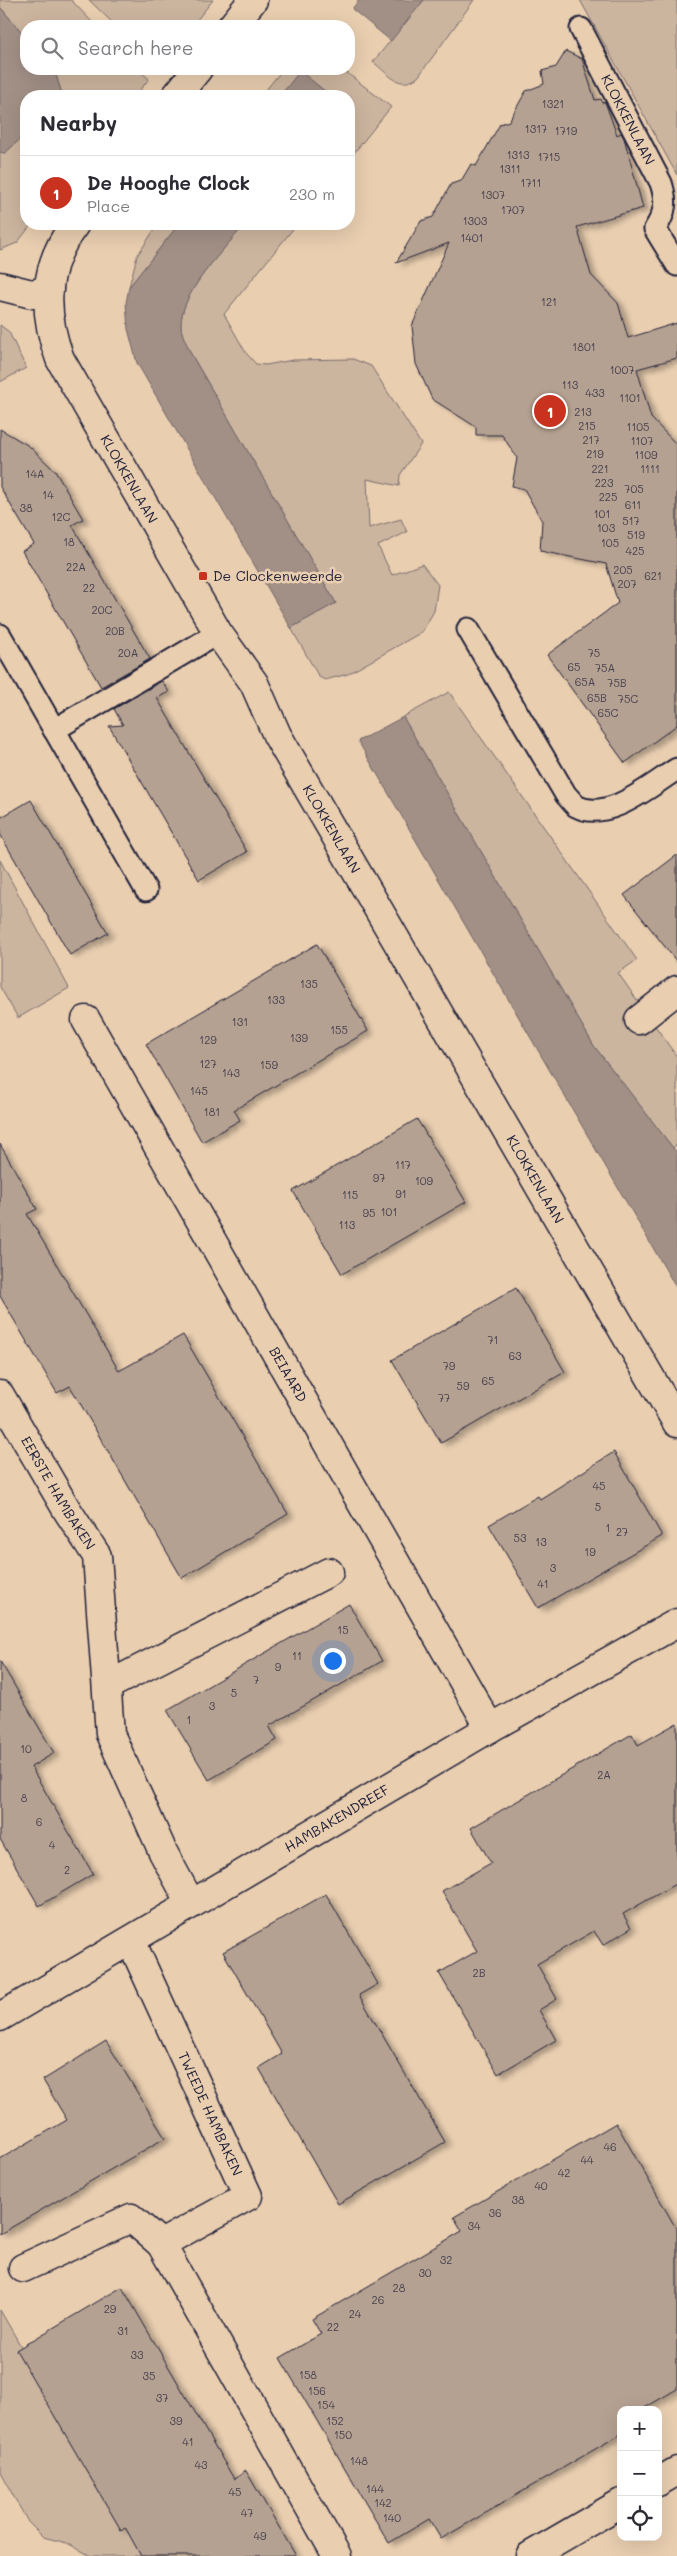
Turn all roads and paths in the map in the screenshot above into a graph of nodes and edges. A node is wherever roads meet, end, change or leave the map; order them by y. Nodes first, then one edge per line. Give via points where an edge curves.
1 (253, 0) edge
2 (237, 20) edge
3 (581, 29) dead end
4 (193, 75) edge
5 (181, 90) edge
6 (70, 230) edge
7 (677, 265) edge
8 (0, 286) edge
9 (49, 290) junction
10 (468, 629) dead end
11 (218, 633) junction
12 (0, 635) edge
13 (54, 730) junction
14 (677, 769) edge
15 (146, 890) dead end
16 (677, 990) edge
17 (86, 1020) dead end
18 (639, 1020) dead end
19 (0, 1395) edge
20 (677, 1423) edge
21 (329, 1572) dead end
22 (677, 1623) edge
23 (107, 1686) junction
24 (490, 1728) junction
25 (191, 1904) junction
26 (131, 1941) junction
27 (0, 2017) edge
28 (161, 2244) junction
29 (23, 2268) dead end
30 (677, 2471) edge
31 (662, 2480) edge
32 (617, 2505) edge
33 (337, 2556) edge
34 (530, 2556) edge

1 - 2 street
3 - 7 lane, KLOKKENLAAN via 661,183 666,200 664,216 655,229
4 - 5 street
6 - 9 street, KLOKKENLAAN via 59,246
8 - 9 street via 32,294
9 - 11 street, KLOKKENLAAN via 49,324 60,358
10 - 14 lane via 566,795 576,806 596,810 615,808
11 - 13 lane
11 - 20 street, KLOKKENLAAN via 254,683 277,735
12 - 13 lane
13 - 15 lane
16 - 18 street
17 - 24 street, BEIAARD
19 - 23 street, EERSTE HAMBAKEN via 67,1510 98,1556
21 - 23 street
22 - 24 street, HAMBAKENDREEF
23 - 25 street, EERSTE HAMBAKEN via 110,1734 163,1852
24 - 25 street, HAMBAKENDREEF
25 - 26 street, HAMBAKENDREEF
26 - 27 street, HAMBAKENDREEF
26 - 28 street, TWEEDE HAMBAKEN via 248,2196
28 - 29 street via 131,2218
28 - 33 street
30 - 31 street
32 - 34 street

